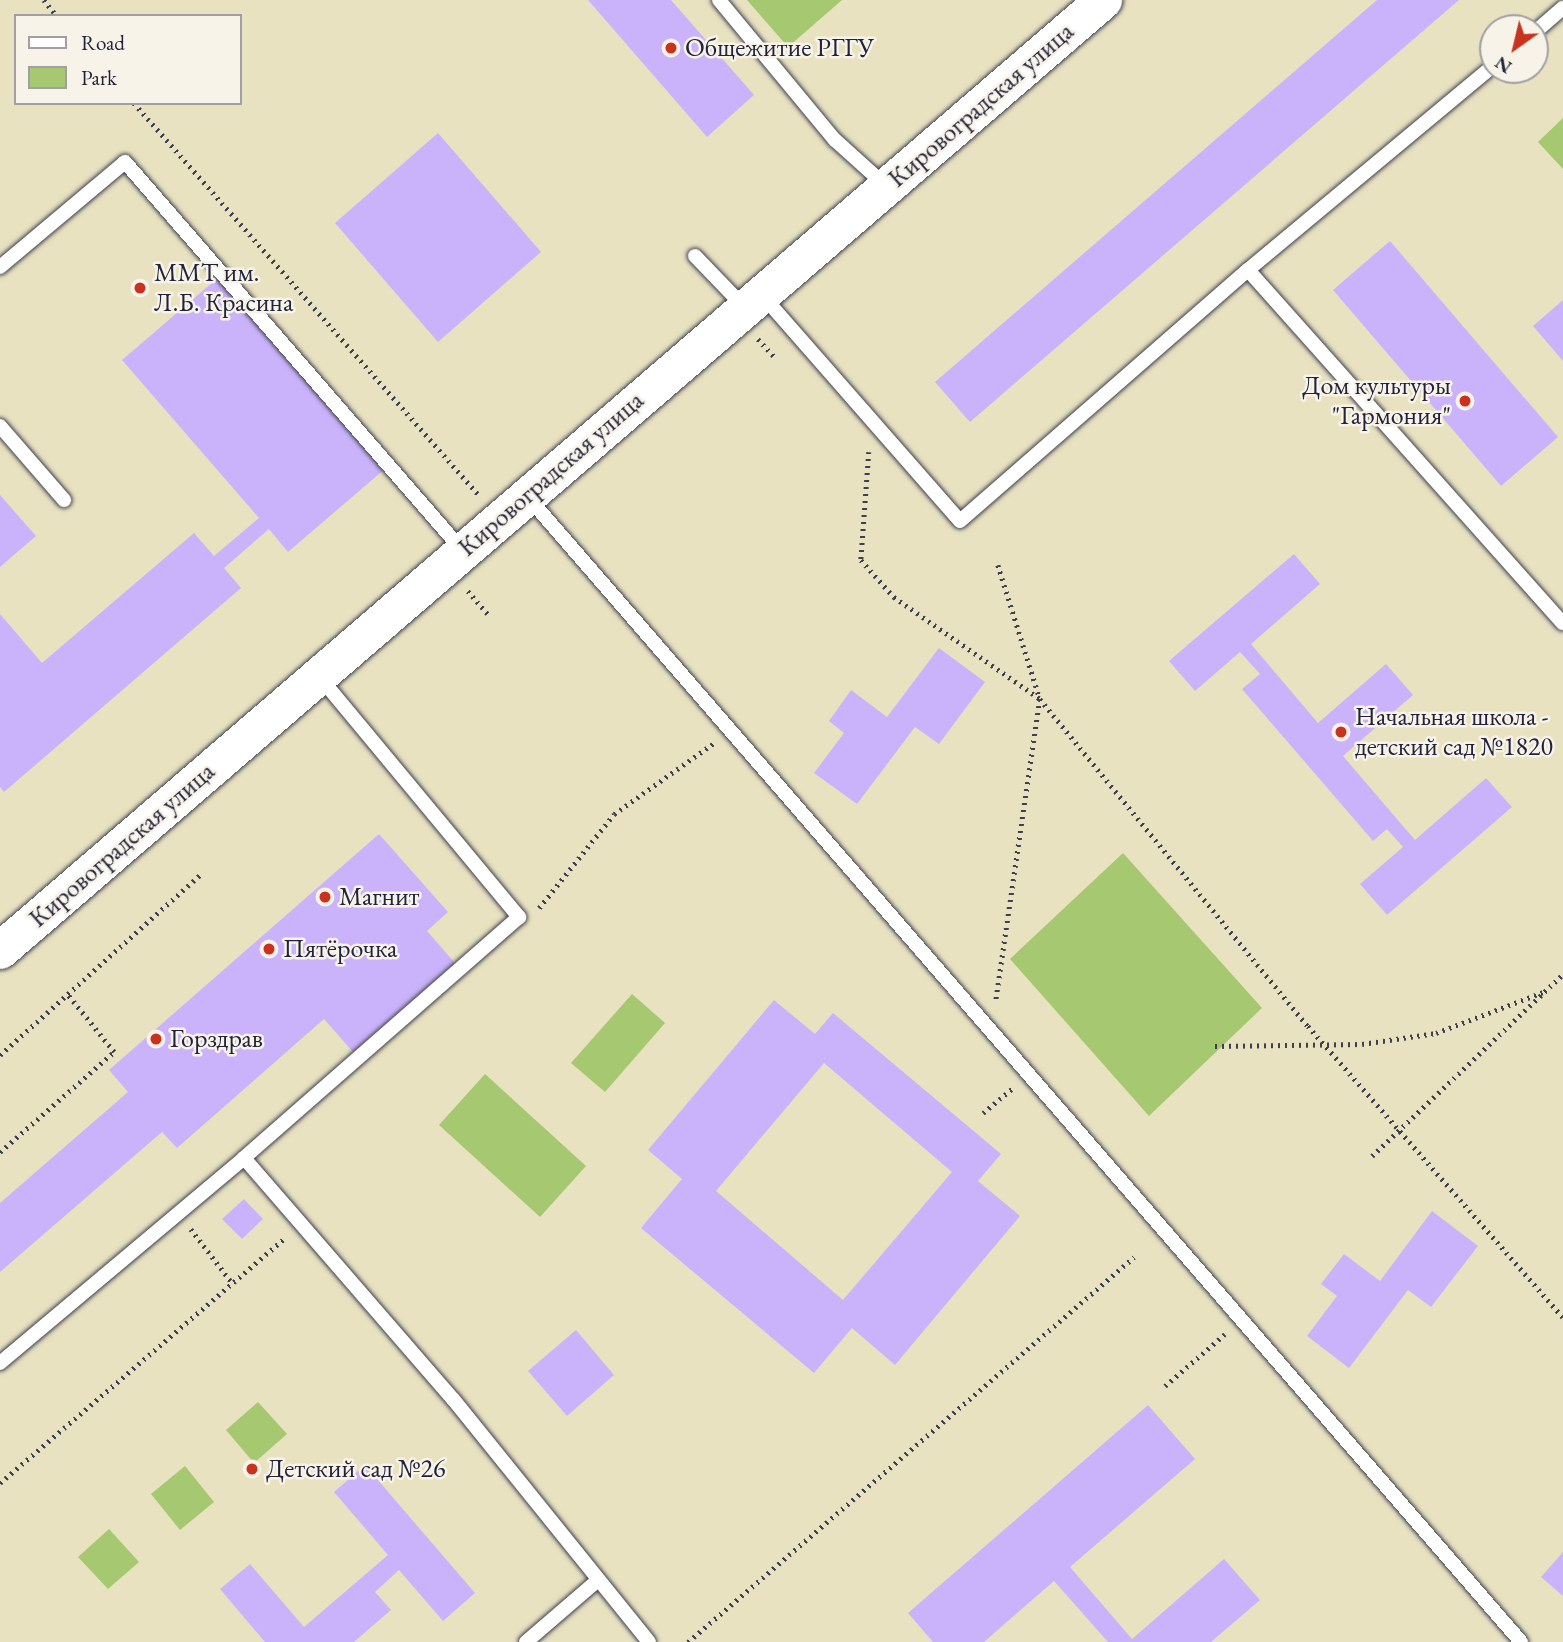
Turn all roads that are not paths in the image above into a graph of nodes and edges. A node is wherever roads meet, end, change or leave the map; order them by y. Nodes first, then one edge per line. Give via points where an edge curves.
1 (719, 0) edge
2 (1103, 0) edge
3 (1563, 8) edge
4 (1549, 20) edge
5 (1479, 78) edge
6 (887, 187) junction
7 (695, 256) dead end
8 (0, 267) edge
9 (1248, 270) junction
10 (753, 301) junction
11 (0, 426) edge
12 (526, 495) junction
13 (64, 500) dead end
14 (462, 551) junction
15 (1563, 624) edge
16 (317, 674) junction
17 (0, 950) edge
18 (244, 1158) junction
19 (0, 1363) edge
20 (598, 1580) junction
21 (526, 1642) edge
22 (649, 1642) edge
23 (1521, 1642) edge

1 - 6 lane via 835,140
2 - 6 street, Кировоградская улица
3 - 4 lane
5 - 9 lane
6 - 10 street, Кировоградская улица
7 - 10 lane
8 - 14 lane via 125,162
9 - 10 lane via 960,521 872,420
9 - 15 lane
10 - 12 street, Кировоградская улица
11 - 13 lane
12 - 14 street, Кировоградская улица
12 - 23 lane
14 - 16 street, Кировоградская улица
16 - 17 street, Кировоградская улица
16 - 18 lane via 519,917
18 - 19 lane
18 - 20 lane via 453,1399
20 - 21 lane
20 - 22 lane

